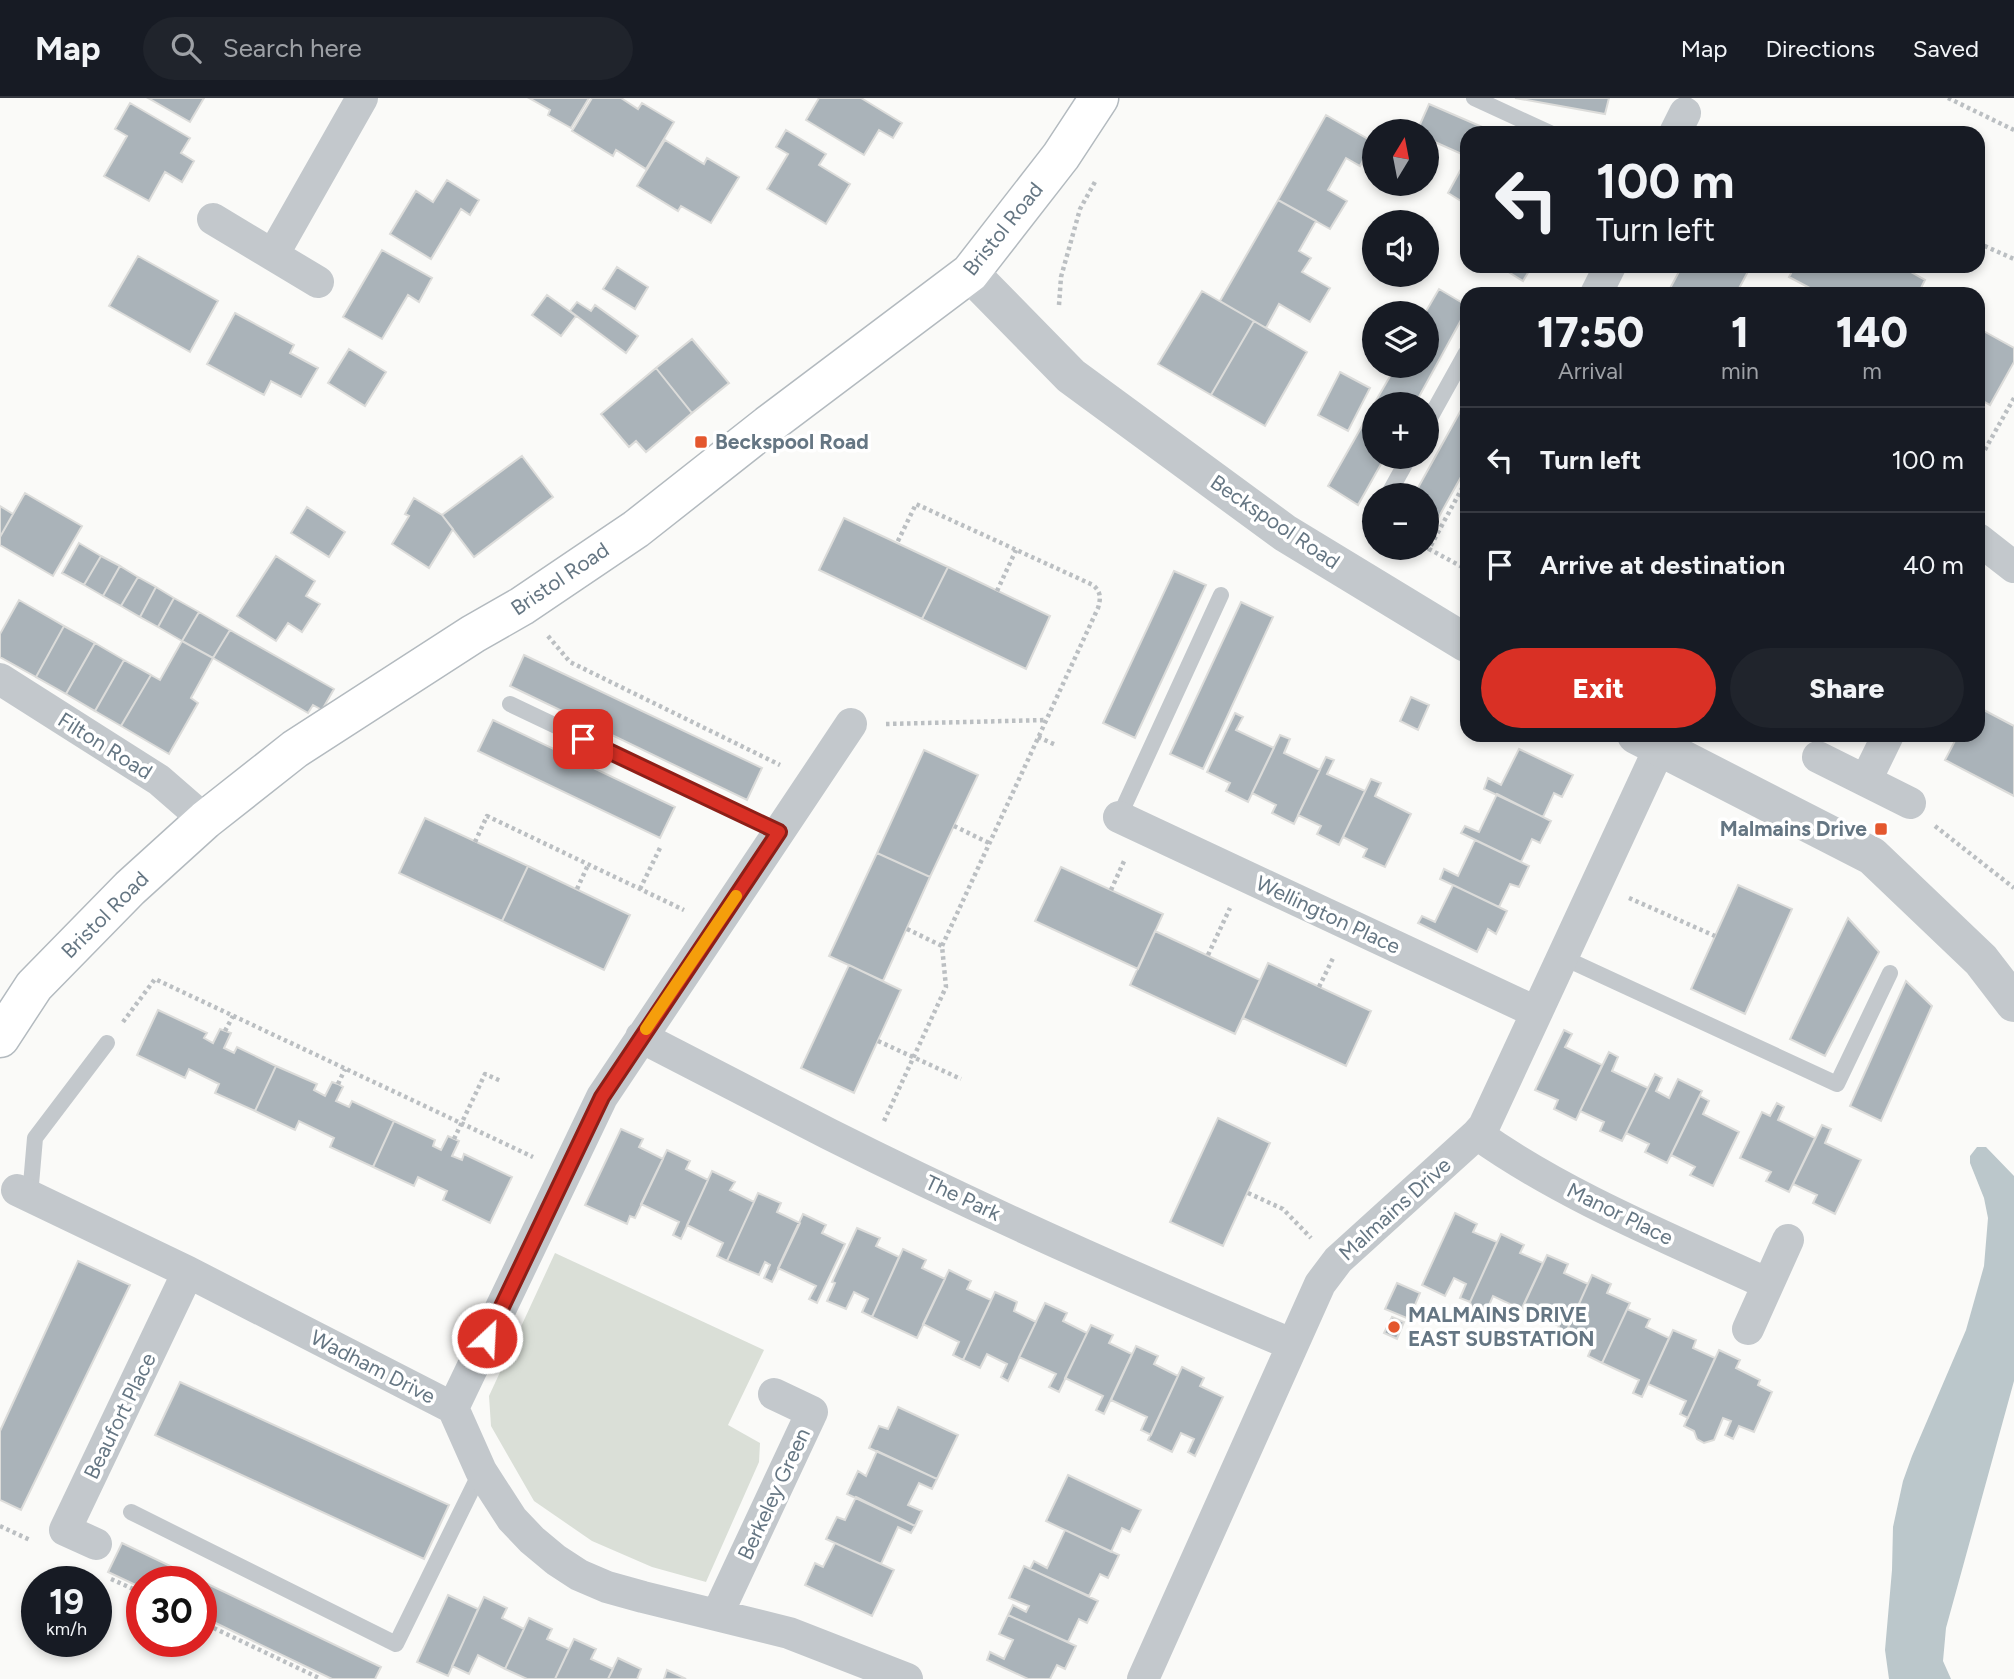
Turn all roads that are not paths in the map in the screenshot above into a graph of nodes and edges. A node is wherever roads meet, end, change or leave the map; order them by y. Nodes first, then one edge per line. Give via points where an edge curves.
1 (362, 98) edge
2 (1099, 98) edge
3 (1474, 98) edge
4 (1535, 126) edge
5 (213, 219) dead end
6 (273, 255) junction
7 (970, 273) junction
8 (318, 282) dead end
9 (1460, 364) edge
10 (1439, 402) edge
11 (1985, 548) edge
12 (2014, 567) edge
13 (1221, 596) dead end
14 (1460, 639) edge
15 (0, 679) edge
16 (510, 704) dead end
17 (851, 724) road end
18 (1648, 742) edge
19 (1650, 742) edge
20 (1885, 742) edge
21 (1818, 757) dead end
22 (1866, 780) junction
23 (1910, 803) road end
24 (1119, 817) joint
25 (205, 820) junction
26 (779, 832) junction
27 (1562, 957) junction
28 (1890, 973) dead end
29 (2014, 1003) edge
30 (1536, 1013) junction
31 (641, 1037) junction
32 (0, 1038) edge
33 (107, 1043) road end
34 (1477, 1135) junction
35 (24, 1193) joint
36 (1787, 1240) dead end
37 (188, 1272) junction
38 (1768, 1284) junction
39 (1748, 1329) dead end
40 (1291, 1344) junction
41 (774, 1394) dead end
42 (453, 1408) junction
43 (481, 1471) junction
44 (131, 1512) dead end
45 (96, 1544) dead end
46 (717, 1615) junction
47 (907, 1679) edge
48 (1143, 1679) edge

1 - 6 street
2 - 7 main road, Bristol Road via 1061,156
3 - 4 lane
5 - 6 street
6 - 8 street
7 - 14 street, Beckspool Road via 1071,376 1284,533
7 - 25 main road, Bristol Road via 636,529 295,749
9 - 10 lane
11 - 12 street
13 - 24 lane
15 - 25 street, Filton Road via 159,780
16 - 26 lane
17 - 26 street
18 - 27 street, Malmains Drive via 1596,883
19 - 29 street via 1872,856 1982,960
20 - 22 street
21 - 22 street
22 - 23 street
24 - 30 street, Wellington Place
25 - 32 main road, Bristol Road via 34,986
26 - 31 street
27 - 28 lane via 1837,1084
27 - 30 street, Malmains Drive
30 - 34 street, Malmains Drive
31 - 40 street, The Park via 869,1153
31 - 42 street via 602,1097
33 - 35 lane via 35,1138
34 - 38 street, Manor Place via 1567,1189
34 - 40 street, Malmains Drive via 1335,1263
35 - 37 street, Wadham Drive
36 - 38 street
37 - 42 street, Wadham Drive
37 - 45 street, Beaufort Place via 65,1530
38 - 39 street
40 - 48 street, Malmains Drive
41 - 46 street, Berkeley Green via 812,1412
42 - 43 street, Wadham Drive
43 - 44 lane via 396,1644
43 - 46 street, Wadham Drive via 506,1511 532,1540 579,1575 607,1587
46 - 47 street, Wadham Drive via 816,1642

